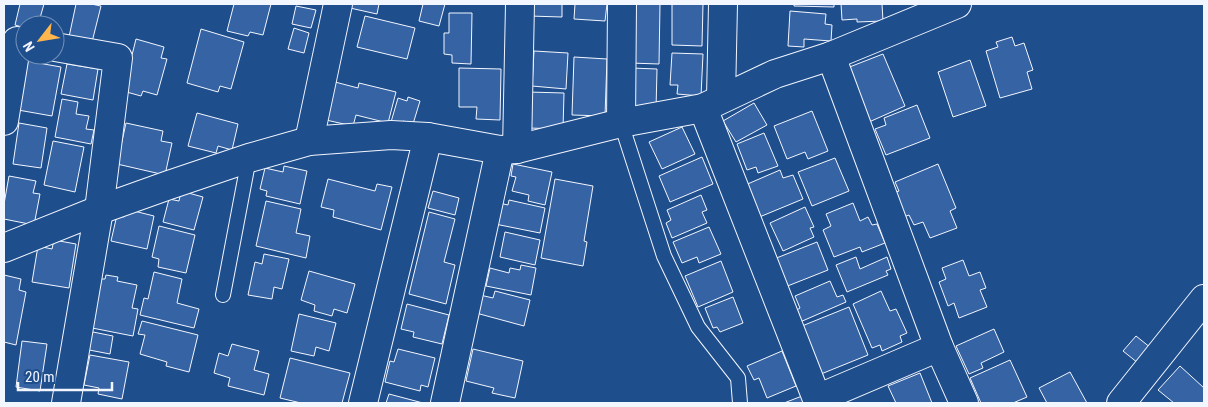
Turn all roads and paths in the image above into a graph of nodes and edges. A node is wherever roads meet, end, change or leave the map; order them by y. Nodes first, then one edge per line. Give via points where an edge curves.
1 (338, 4) edge
2 (520, 4) edge
3 (622, 4) edge
4 (723, 4) edge
5 (957, 4) edge
6 (15, 41) edge
7 (65, 49) edge
8 (830, 56) junction
9 (712, 103) junction
10 (4, 121) edge
11 (621, 123) junction
12 (428, 137) junction
13 (309, 142) junction
14 (508, 150) junction
15 (249, 158) junction
16 (99, 210) junction
17 (4, 248) edge
18 (223, 295) dead end
19 (1204, 299) edge
20 (939, 347) junction
21 (66, 403) edge
22 (363, 403) edge
23 (445, 403) edge
24 (740, 403) edge
25 (964, 403) edge
26 (1121, 403) edge

1 - 13 street
2 - 14 street
3 - 11 street
4 - 9 street
5 - 8 street
6 - 10 street
7 - 16 street via 118,58
8 - 9 street via 775,74
8 - 20 street
9 - 11 street
9 - 20 street via 817,399
11 - 14 street
11 - 24 lane via 664,256 698,327 738,378
12 - 13 street via 391,135
12 - 14 street
12 - 22 street
13 - 15 street
14 - 23 street
15 - 16 street
15 - 18 lane
16 - 17 street
16 - 21 street
19 - 26 street
20 - 25 street

